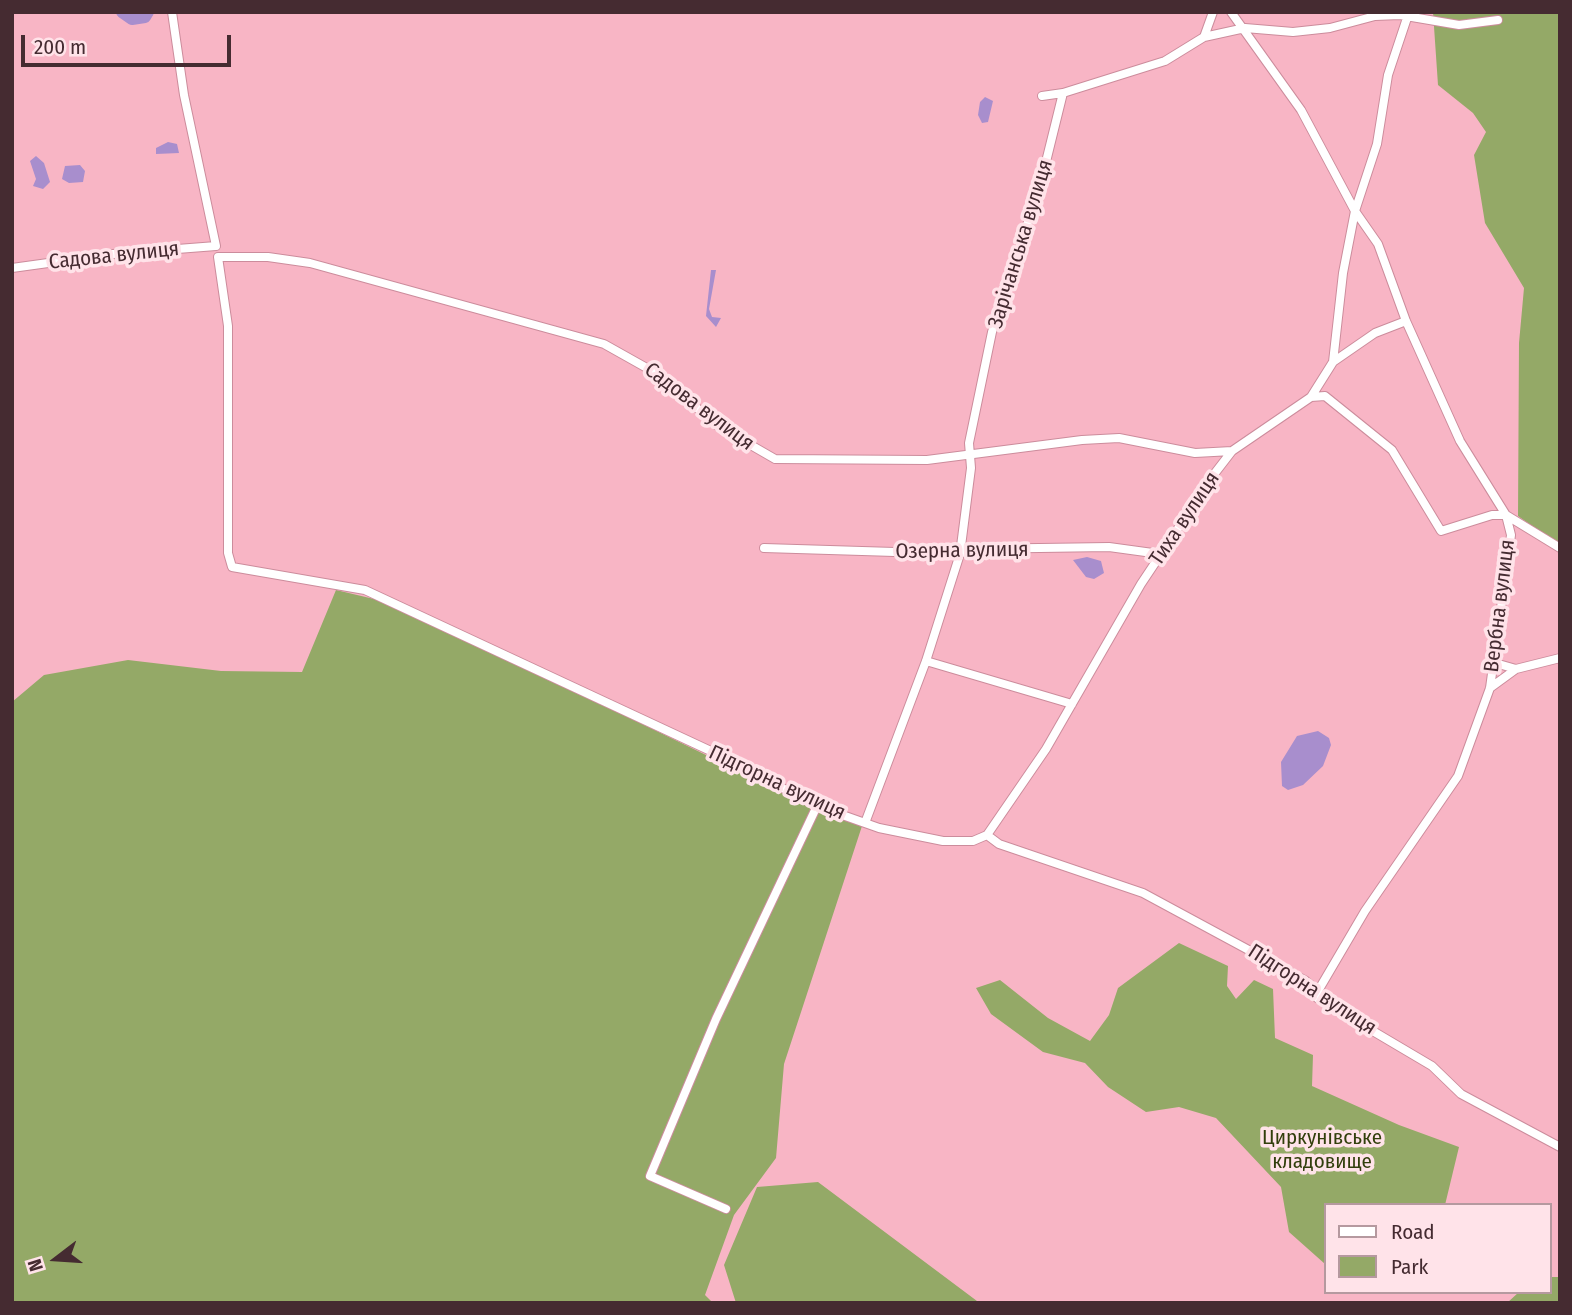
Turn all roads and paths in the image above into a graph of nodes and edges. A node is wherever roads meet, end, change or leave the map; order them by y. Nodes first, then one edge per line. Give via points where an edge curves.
1 (172, 12) edge
2 (1213, 12) edge
3 (1231, 12) edge
4 (1408, 14) edge
5 (1498, 20) dead end
6 (1245, 28) junction
7 (1204, 37) junction
8 (1063, 93) junction
9 (1042, 96) dead end
10 (1355, 211) junction
11 (12, 268) edge
12 (1406, 321) junction
13 (1333, 362) junction
14 (1311, 397) junction
15 (1232, 451) junction
16 (1211, 453) junction
17 (969, 456) junction
18 (1215, 473) junction
19 (1506, 516) junction
20 (764, 548) dead end
21 (1560, 548) edge
22 (960, 554) junction
23 (1160, 554) junction
24 (232, 567) joint
25 (1560, 658) edge
26 (926, 661) junction
27 (1495, 663) junction
28 (1516, 669) junction
29 (1490, 688) junction
30 (1072, 704) junction
31 (817, 806) junction
32 (865, 823) junction
33 (987, 835) junction
34 (1318, 991) junction
35 (1560, 1147) edge
36 (726, 1209) dead end

1 - 11 street, Садова вулиця via 184,95 216,246
2 - 7 street
3 - 6 street
4 - 5 street via 1459,24
4 - 6 street via 1293,32
4 - 10 street, Тиха вулиця via 1388,75 1377,144
6 - 7 street
6 - 10 street via 1301,110
7 - 8 street via 1165,61
8 - 9 street
8 - 17 street, Зарічанська вулиця via 1041,182 997,310
10 - 12 street, Вербна вулиця via 1378,244
10 - 13 street, Тиха вулиця
12 - 13 street via 1375,332
12 - 19 street, Вербна вулиця via 1460,441
13 - 14 street, Тиха вулиця
14 - 15 street, Тиха вулиця
14 - 19 street via 1325,396 1392,450 1441,531 1492,515
15 - 16 street, Садова вулиця
15 - 18 street, Тиха вулиця
16 - 17 street, Садова вулиця via 1119,438
16 - 18 street
17 - 22 street, Зарічанська вулиця
17 - 24 street, Садова вулиця via 885,461 775,459 716,425 661,376 604,344 310,263 218,257 228,326 228,553
18 - 23 street, Тиха вулиця
19 - 21 street
19 - 27 street, Вербна вулиця via 1511,535
20 - 22 street, Озерна вулиця
22 - 23 street, Озерна вулиця via 970,549 1109,547
22 - 26 street, Зарічанська вулиця
23 - 30 street, Тиха вулиця
24 - 31 street, Підгорна вулиця via 365,590 715,753
25 - 28 street
26 - 30 street
26 - 32 street, Зарічанська вулиця
27 - 28 street
27 - 29 street, Вербна вулиця
28 - 29 street
29 - 34 street, Вербна вулиця via 1458,776 1365,911
30 - 33 street, Тиха вулиця
31 - 32 street, Підгорна вулиця
31 - 36 street via 716,1020 650,1176
32 - 33 street, Підгорна вулиця via 943,841 973,841
33 - 34 street, Підгорна вулиця via 999,845 1143,893 1260,954
34 - 35 street, Підгорна вулиця via 1317,998 1432,1066 1461,1094

